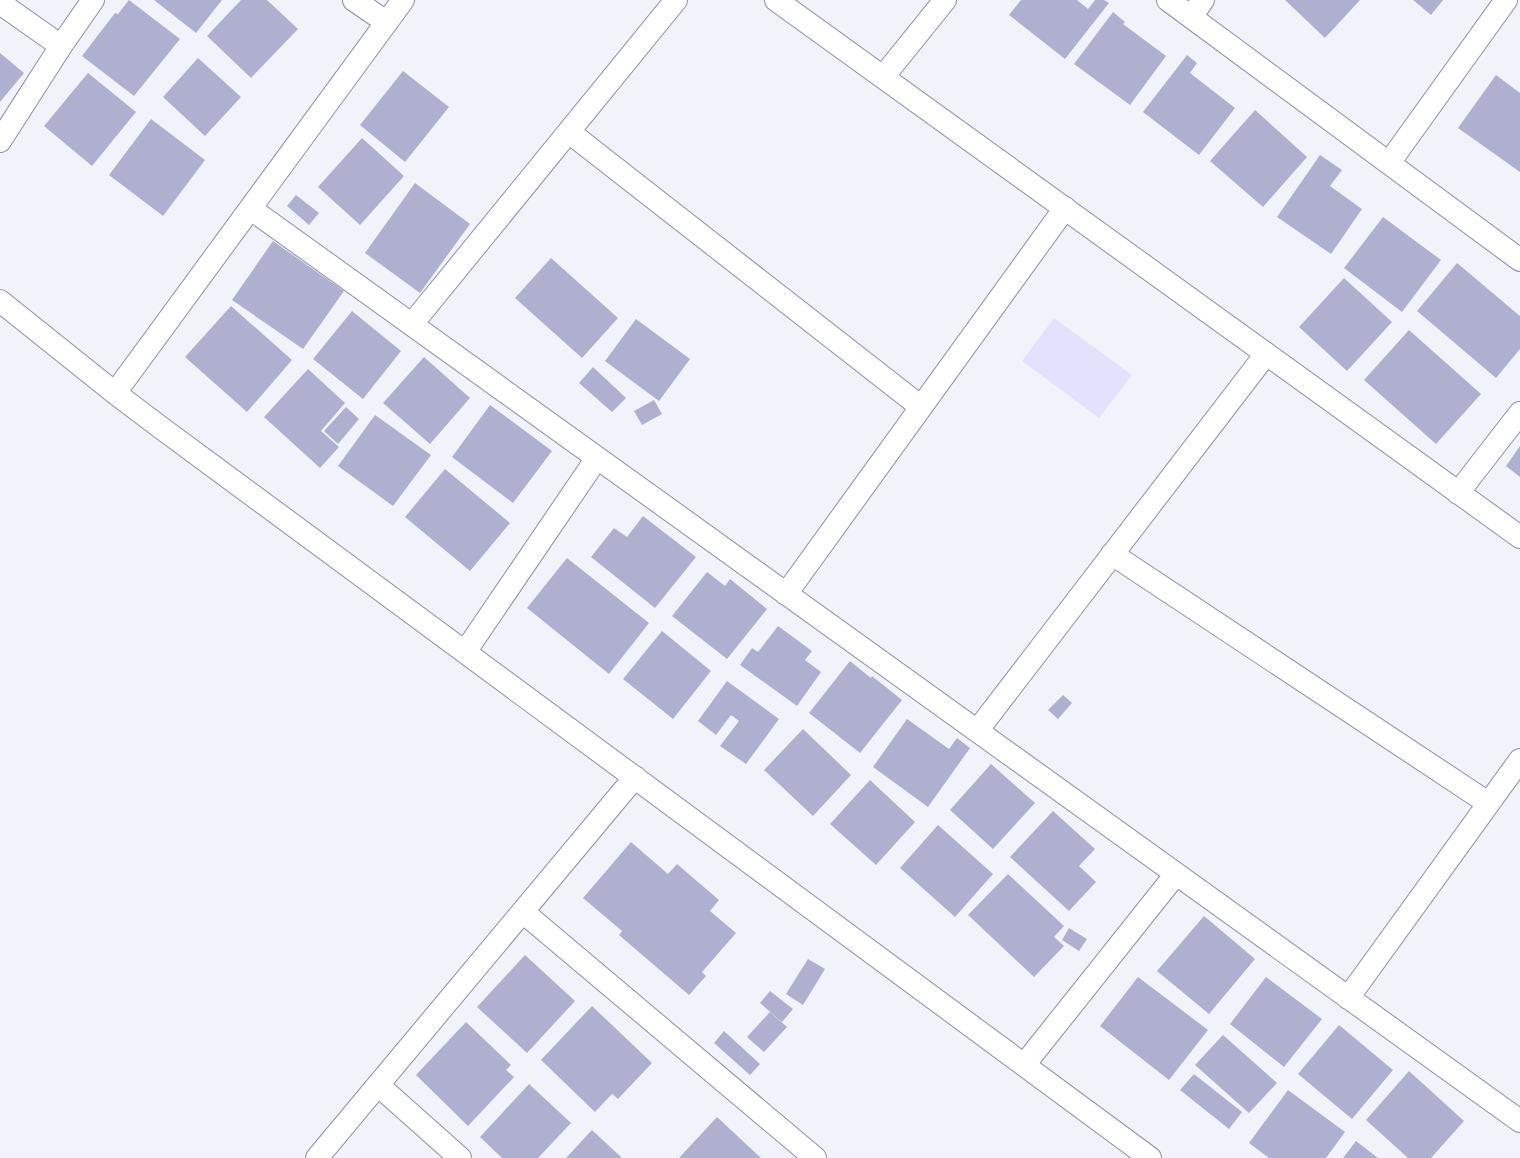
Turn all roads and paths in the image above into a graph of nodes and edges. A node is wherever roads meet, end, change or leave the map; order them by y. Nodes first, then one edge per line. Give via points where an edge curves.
1 (93, 0) edge
2 (354, 0) edge
3 (403, 0) edge
4 (676, 0) edge
5 (776, 0) edge
6 (945, 0) edge
7 (1168, 0) edge
8 (1203, 0) edge
9 (1506, 0) edge
10 (0, 3) edge
11 (1191, 17) junction
12 (386, 22) junction
13 (61, 46) junction
14 (883, 77) junction
15 (569, 132) junction
16 (0, 141) edge
17 (1389, 163) junction
18 (1065, 208) junction
19 (251, 209) junction
20 (1520, 260) edge
21 (0, 301) edge
22 (412, 324) junction
23 (1266, 354) junction
24 (115, 393) junction
25 (921, 407) junction
26 (1520, 413) edge
27 (597, 458) junction
28 (1458, 493) junction
29 (1520, 537) edge
30 (1112, 554) junction
31 (786, 594) junction
32 (466, 652) junction
33 (977, 731) junction
34 (1520, 760) edge
35 (635, 777) junction
36 (1488, 803) junction
37 (1176, 874) junction
38 (522, 912) junction
39 (1348, 998) junction
40 (1024, 1065) junction
41 (378, 1084) junction
42 (1520, 1121) edge
43 (317, 1158) edge
44 (460, 1158) edge
45 (815, 1158) edge
46 (1150, 1158) edge

1 - 13 street
2 - 12 street
3 - 12 street
4 - 15 street
5 - 14 street
6 - 14 street
7 - 11 street
8 - 11 street
9 - 17 street
10 - 13 street
11 - 17 street
12 - 19 street
13 - 16 street
14 - 18 street
15 - 22 street
15 - 25 street
17 - 20 street
18 - 23 street
18 - 25 street
19 - 22 street
19 - 24 street
21 - 24 street
22 - 27 street
23 - 28 street
23 - 30 street
24 - 32 street
25 - 31 street
26 - 28 street
27 - 31 street
27 - 32 street
28 - 29 street
30 - 33 street
30 - 36 street
31 - 33 street
32 - 35 street
33 - 37 street
34 - 36 street
35 - 38 street
35 - 40 street
36 - 39 street
37 - 39 street
37 - 40 street
38 - 41 street
38 - 45 street
39 - 42 street
40 - 46 street
41 - 43 street
41 - 44 street

